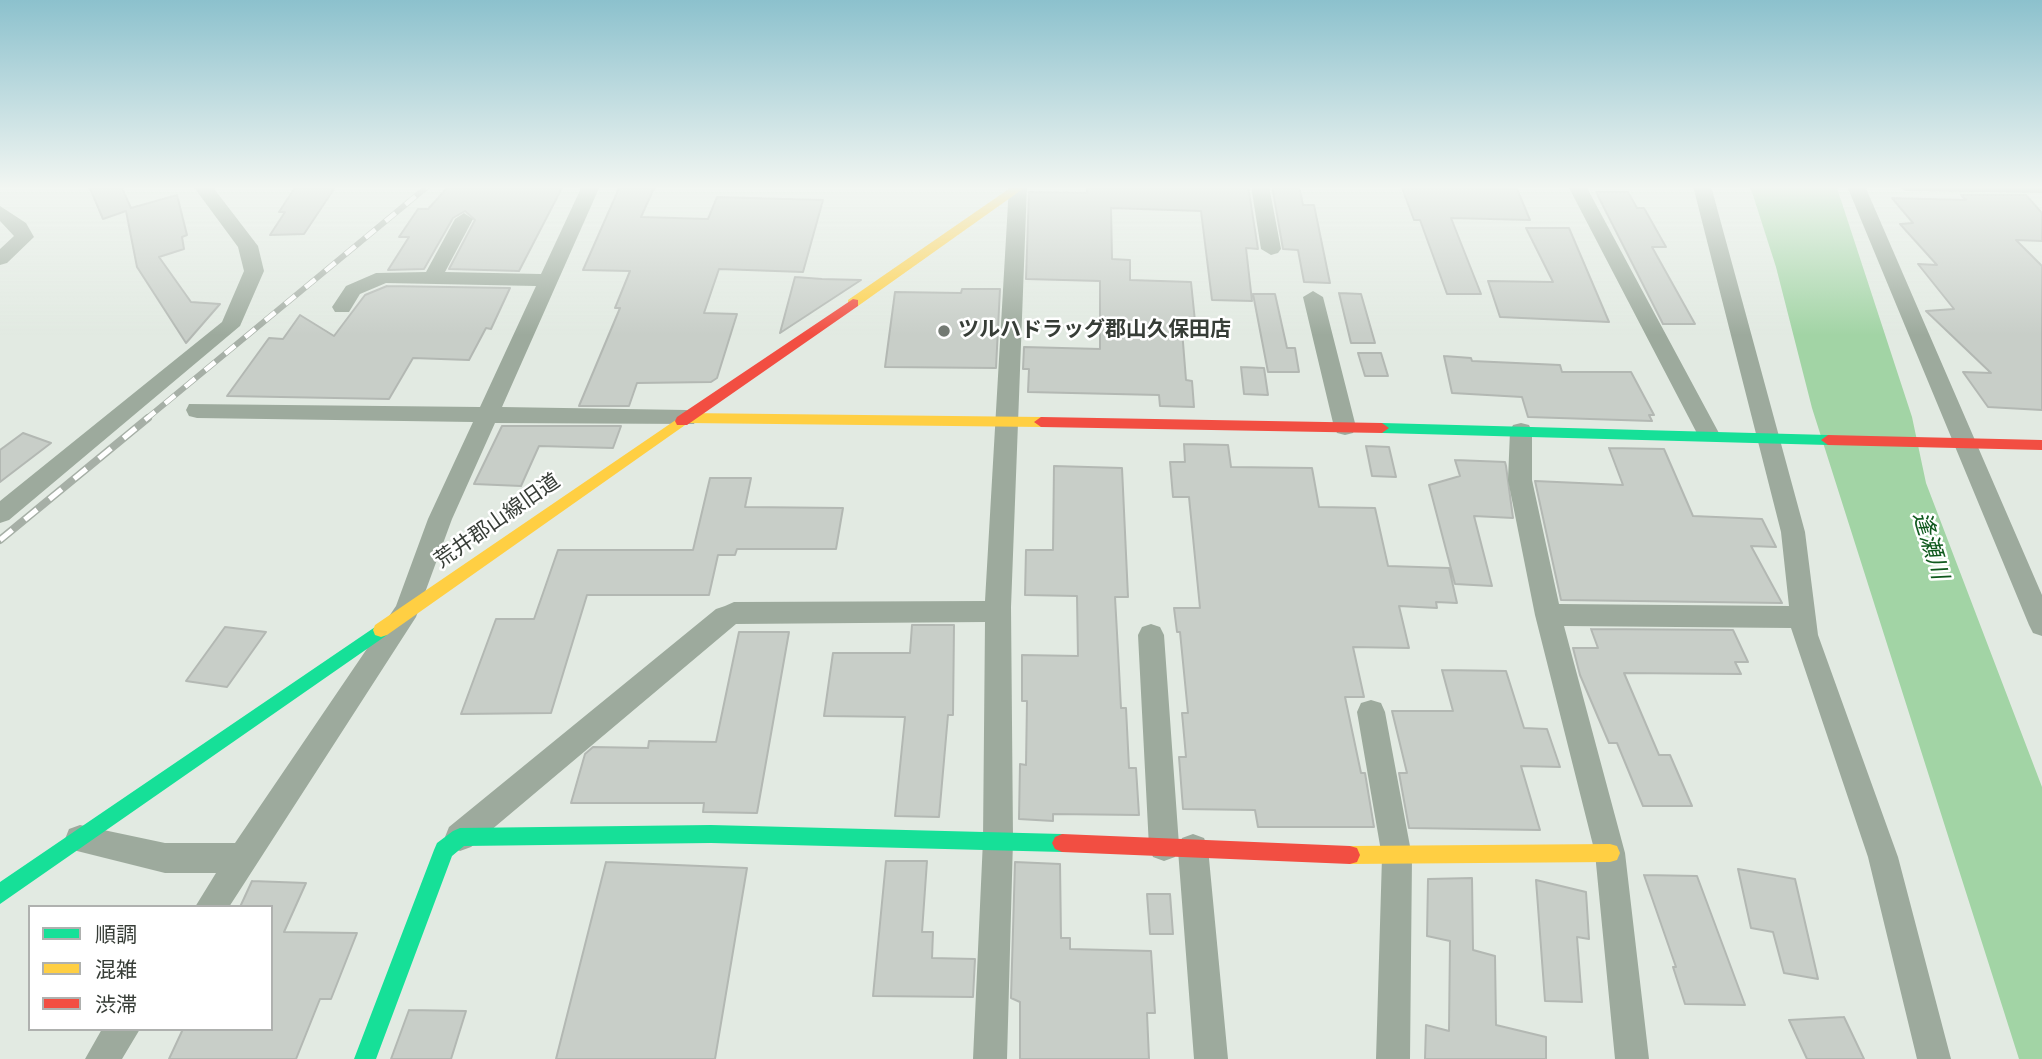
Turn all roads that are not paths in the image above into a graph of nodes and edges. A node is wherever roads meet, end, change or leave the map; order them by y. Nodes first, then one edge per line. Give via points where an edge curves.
1 (23, 235) edge
2 (240, 235) edge
3 (455, 235) edge
4 (568, 235) edge
5 (949, 235) edge
6 (1015, 235) edge
7 (1269, 235) edge
8 (1603, 235) edge
9 (1715, 235) edge
10 (1877, 235) edge
11 (1271, 249) dead end
12 (0, 259) edge
13 (432, 278) junction
14 (548, 280) junction
15 (1313, 297) dead end
16 (342, 307) dead end
17 (197, 410) dead end
18 (488, 415) junction
19 (686, 418) junction
20 (1007, 423) junction
21 (1345, 427) junction
22 (1521, 431) junction
23 (1709, 435) junction
24 (1769, 438) junction
25 (1966, 444) junction
26 (2042, 445) edge
27 (0, 513) edge
28 (407, 611) junction
29 (998, 611) junction
30 (1548, 615) junction
31 (1803, 617) junction
32 (2042, 625) edge
33 (1152, 635) dead end
34 (1371, 712) dead end
35 (460, 837) junction
36 (80, 839) junction
37 (998, 840) junction
38 (1179, 848) junction
39 (1610, 853) junction
40 (1397, 857) junction
41 (246, 858) junction
42 (0, 894) edge
43 (212, 905) edge
44 (122, 1031) edge
45 (102, 1059) edge
46 (365, 1059) edge
47 (990, 1059) edge
48 (1211, 1059) edge
49 (1393, 1059) edge
50 (1632, 1059) edge
51 (1934, 1059) edge

1 - 12 street
2 - 27 street via 248,246 254,271 230,326
3 - 13 street
4 - 14 street
5 - 19 street, 荒井郡山線旧道
6 - 20 street
7 - 11 street
8 - 23 street
9 - 24 street
10 - 25 street
13 - 14 street
13 - 16 street via 383,277 353,290
14 - 18 street
15 - 21 street
17 - 18 street
18 - 19 street
18 - 28 street via 440,519
19 - 20 street
19 - 28 street, 荒井郡山線旧道
20 - 21 street
20 - 29 street
21 - 22 street
22 - 23 street
22 - 30 street via 1520,480
23 - 24 street
24 - 25 street
24 - 31 street via 1793,532
25 - 26 street
25 - 32 street
28 - 36 street, 荒井郡山線旧道
28 - 41 street
29 - 35 street via 734,613
29 - 37 street
30 - 31 street
30 - 39 street
31 - 51 street via 1805,635 1883,857
33 - 38 street
34 - 40 street
35 - 37 street via 711,834
35 - 46 street via 444,850
36 - 41 street via 165,858
36 - 42 street, 荒井郡山線旧道
37 - 38 street
37 - 47 street
38 - 40 street
38 - 48 street
39 - 40 street
39 - 50 street
40 - 49 street
41 - 43 street
44 - 45 street

